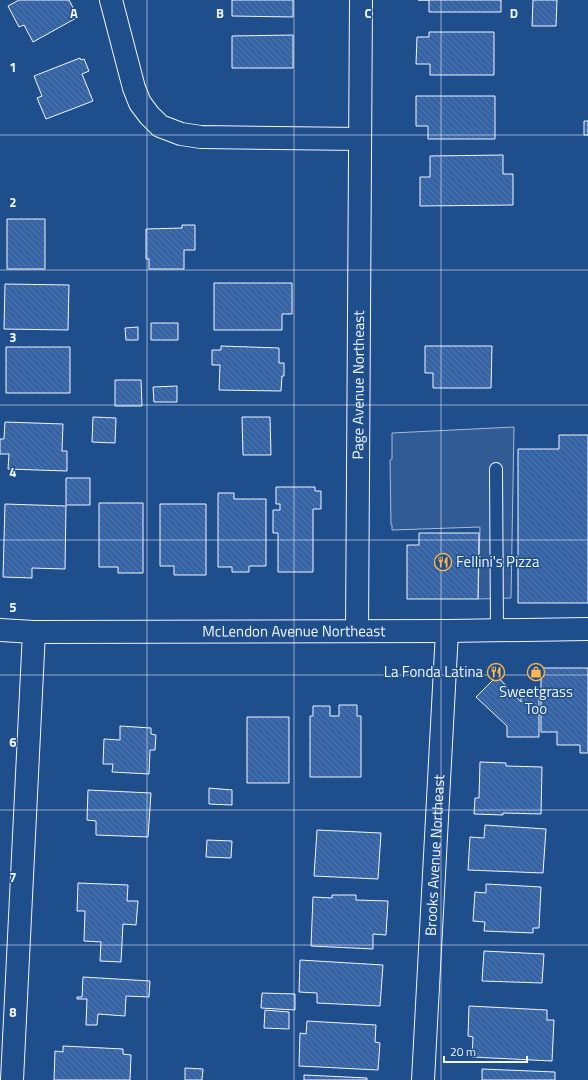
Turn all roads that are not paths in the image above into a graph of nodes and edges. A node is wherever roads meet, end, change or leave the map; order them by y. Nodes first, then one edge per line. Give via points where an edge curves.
1 (110, 0) edge
2 (361, 0) edge
3 (360, 139) junction
4 (496, 469) dead end
5 (588, 629) edge
6 (0, 630) edge
7 (497, 630) junction
8 (357, 631) junction
9 (447, 631) junction
10 (34, 632) junction
11 (12, 1080) edge
12 (423, 1080) edge

1 - 3 street via 134,88 140,103 160,126 181,134 201,137
2 - 3 street, Page Avenue Northeast
3 - 8 street, Page Avenue Northeast
4 - 7 lane
5 - 7 street, McLendon Avenue Northeast
6 - 10 street, McLendon Avenue Northeast
7 - 9 street, McLendon Avenue Northeast
8 - 9 street, McLendon Avenue Northeast
8 - 10 street, McLendon Avenue Northeast
9 - 12 street, Brooks Avenue Northeast
10 - 11 street

